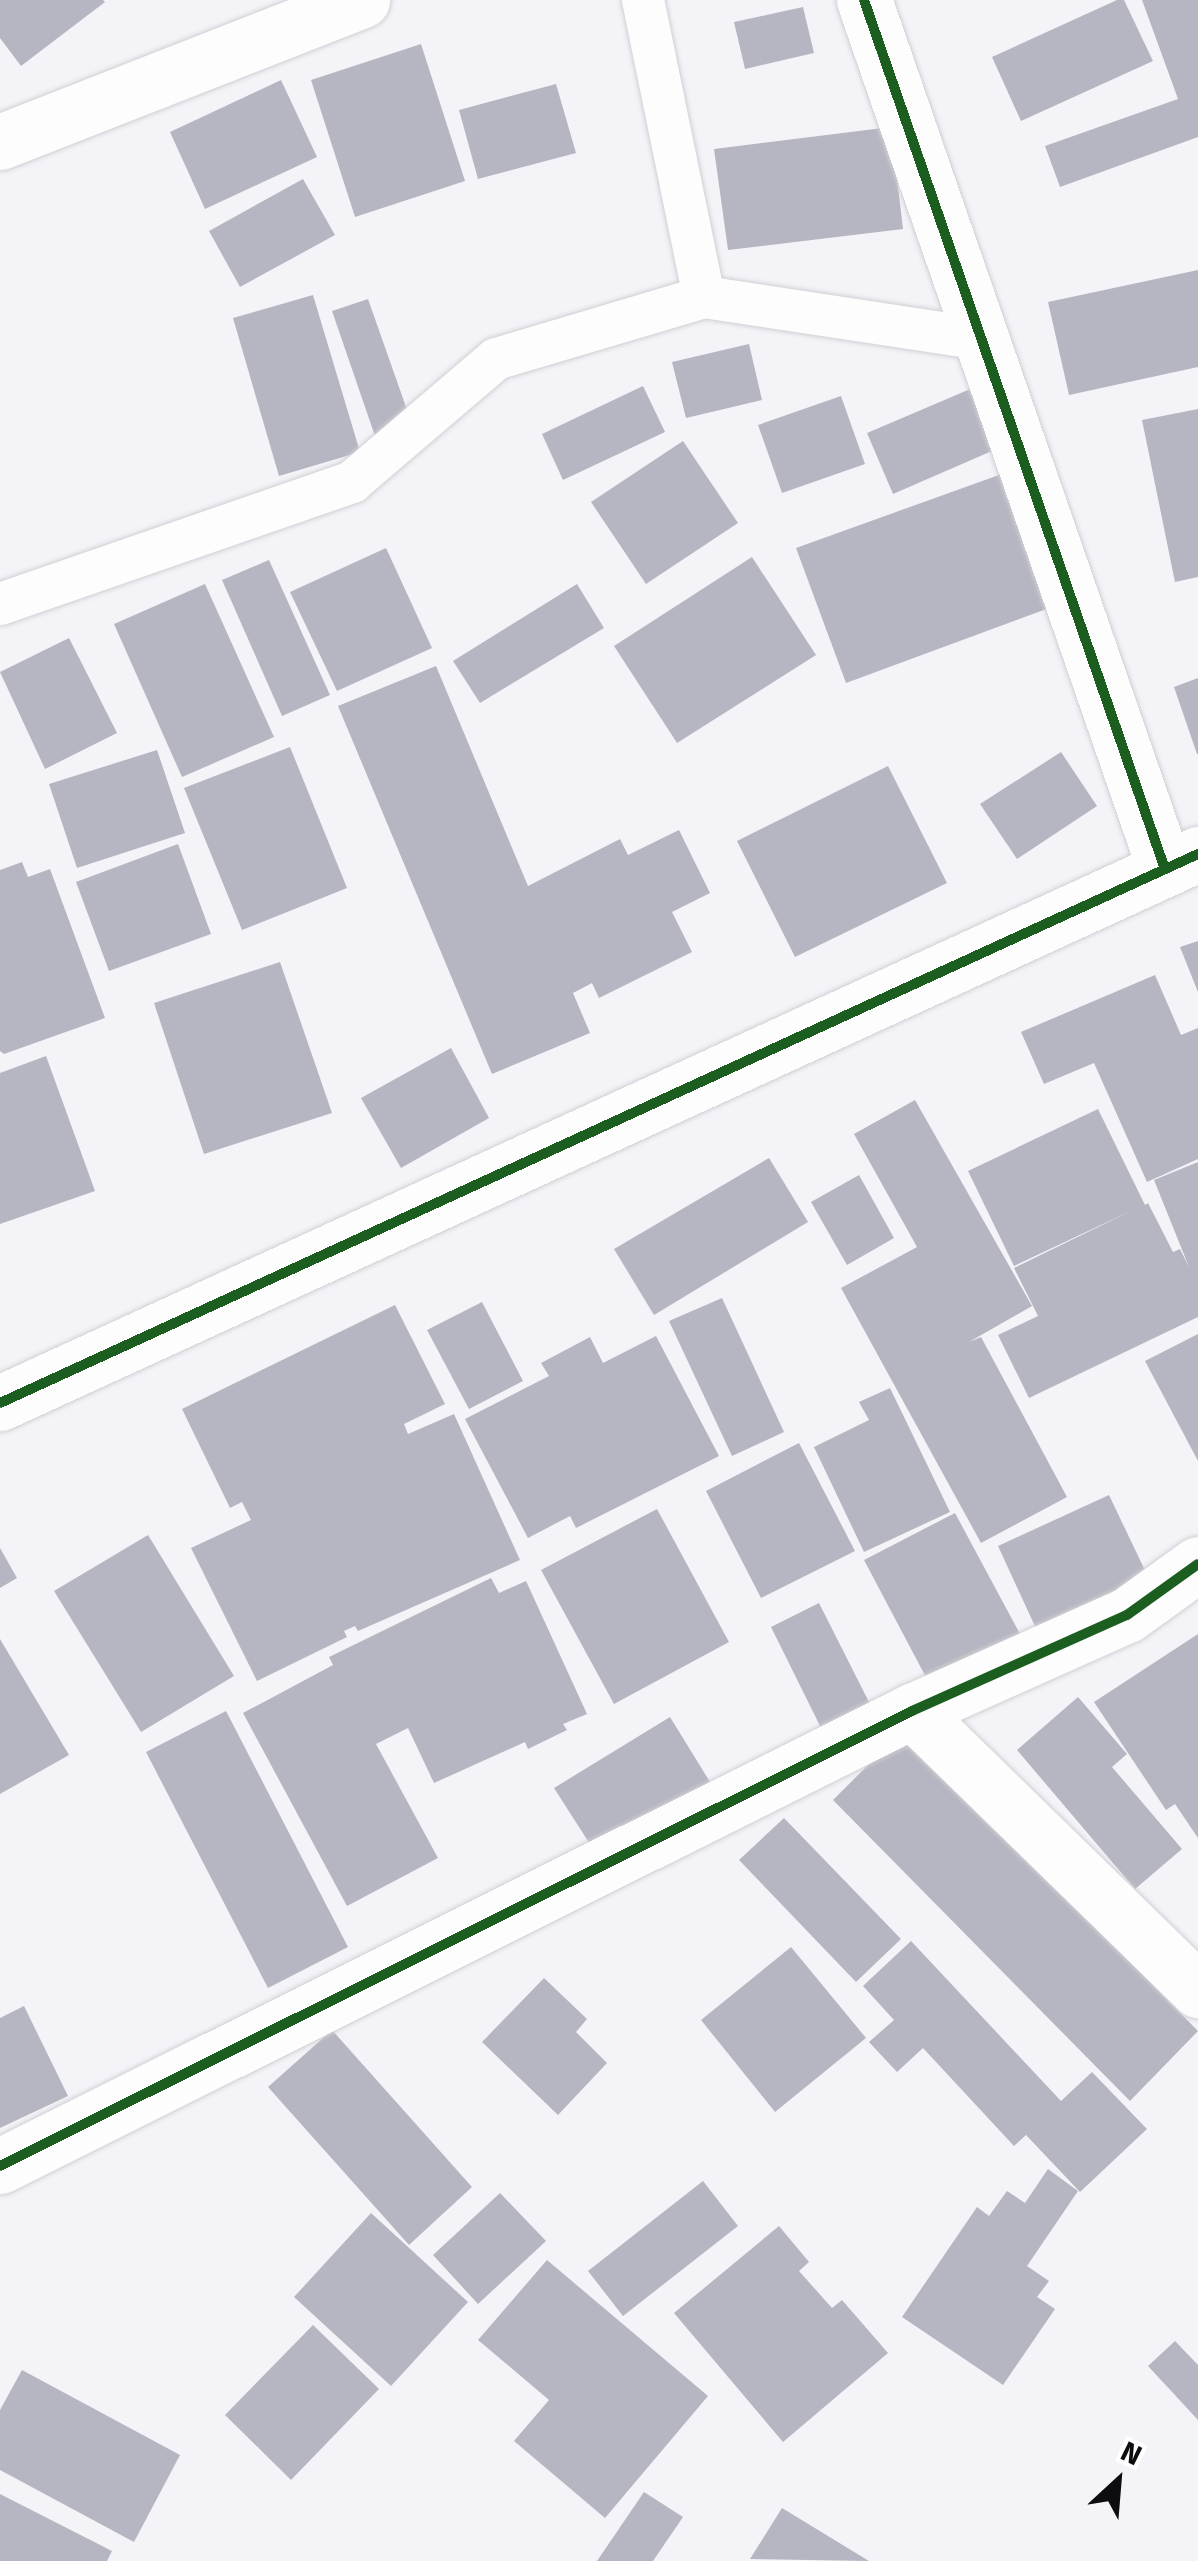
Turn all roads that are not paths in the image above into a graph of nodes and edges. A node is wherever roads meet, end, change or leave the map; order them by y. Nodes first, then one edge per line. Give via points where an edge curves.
1 (362, 0) edge
2 (643, 0) edge
3 (864, 0) edge
4 (0, 142) edge
5 (704, 297) junction
6 (982, 339) junction
7 (0, 604) edge
8 (1182, 862) edge
9 (0, 1403) edge
10 (1198, 1564) edge
11 (912, 1711) junction
12 (1198, 1990) edge
13 (0, 2166) edge

1 - 4 street
2 - 5 lane
3 - 6 street
5 - 6 lane
5 - 7 lane via 496,359 352,482
6 - 8 street
8 - 9 street
10 - 11 street via 1127,1616
11 - 12 street
11 - 13 street

